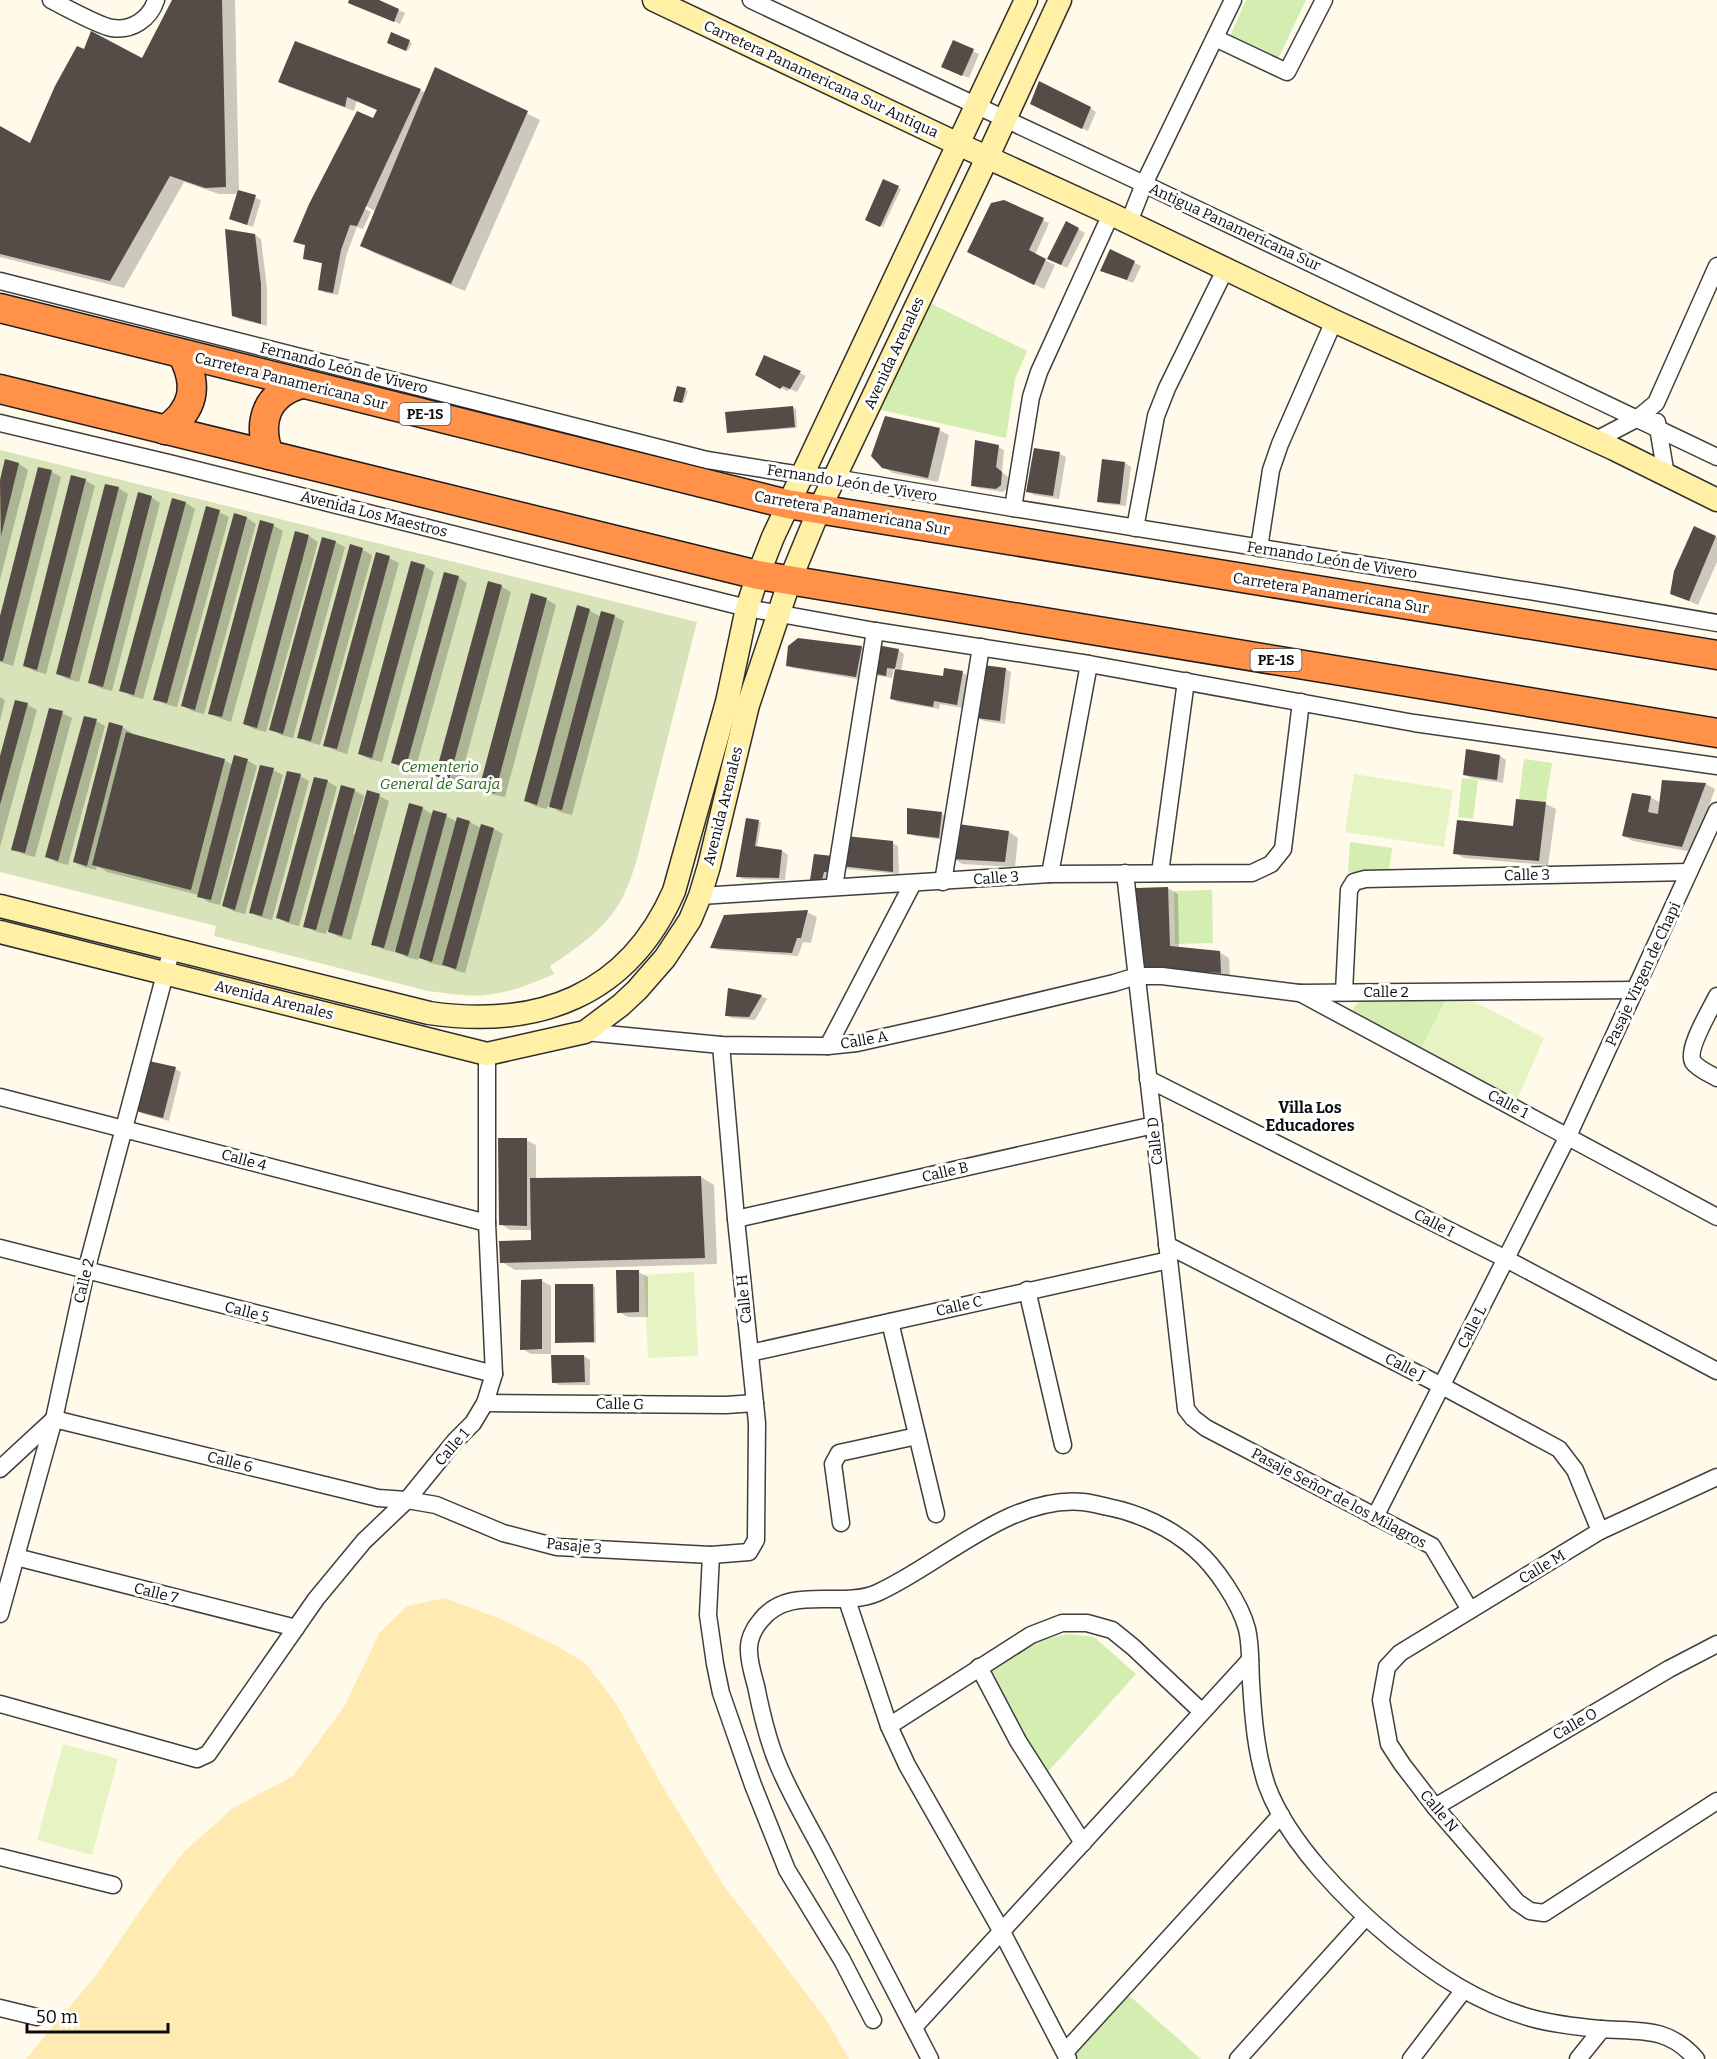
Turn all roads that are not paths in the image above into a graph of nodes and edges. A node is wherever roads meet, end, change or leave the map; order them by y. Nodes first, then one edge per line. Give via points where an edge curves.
1 (51, 0) edge
2 (156, 0) edge
3 (654, 0) edge
4 (751, 0) edge
5 (1026, 0) edge
6 (1060, 0) edge
7 (1233, 0) edge
8 (1324, 0) edge
9 (1215, 38) junction
10 (975, 106) junction
11 (1005, 119) junction
12 (958, 144) junction
13 (988, 156) junction
14 (1144, 184) junction
15 (1120, 218) junction
16 (1717, 266) edge
17 (1225, 270) junction
18 (0, 281) edge
19 (0, 308) edge
20 (1334, 321) junction
21 (182, 354) junction
22 (301, 384) junction
23 (0, 389) edge
24 (1656, 403) junction
25 (1638, 418) junction
26 (0, 423) edge
27 (1658, 428) junction
28 (165, 430) junction
29 (1596, 440) junction
30 (270, 455) junction
31 (1717, 457) edge
32 (801, 475) junction
33 (1666, 475) junction
34 (835, 478) junction
35 (1717, 500) edge
36 (787, 504) junction
37 (1013, 508) junction
38 (819, 510) junction
39 (1135, 528) junction
40 (1260, 548) junction
41 (758, 574) junction
42 (790, 580) junction
43 (747, 608) junction
44 (778, 614) junction
45 (1717, 623) edge
46 (875, 631) junction
47 (981, 647) junction
48 (1717, 655) edge
49 (1089, 664) junction
50 (1186, 681) junction
51 (1301, 702) junction
52 (1717, 733) edge
53 (1717, 766) edge
54 (1717, 811) edge
55 (1689, 872) junction
56 (1125, 873) junction
57 (1160, 873) junction
58 (1050, 874) junction
59 (943, 882) junction
60 (913, 883) junction
61 (834, 887) junction
62 (700, 896) junction
63 (0, 906) edge
64 (0, 932) edge
65 (172, 948) junction
66 (165, 973) junction
67 (1137, 976) junction
68 (1635, 990) junction
69 (1344, 992) junction
70 (1299, 993) junction
71 (1717, 996) edge
72 (585, 1032) junction
73 (721, 1045) junction
74 (828, 1046) junction
75 (487, 1054) junction
76 (1717, 1078) edge
77 (1148, 1079) junction
78 (0, 1097) edge
79 (1154, 1125) junction
80 (123, 1129) junction
81 (1569, 1136) junction
82 (1717, 1216) edge
83 (736, 1219) junction
84 (487, 1223) junction
85 (0, 1248) edge
86 (1168, 1252) junction
87 (1506, 1259) junction
88 (86, 1271) junction
89 (1027, 1290) junction
90 (891, 1322) junction
91 (750, 1353) junction
92 (1717, 1371) edge
93 (494, 1374) junction
94 (1442, 1386) junction
95 (484, 1402) junction
96 (755, 1403) junction
97 (1186, 1409) joint
98 (54, 1419) junction
99 (917, 1436) junction
100 (1063, 1444) dead end
101 (0, 1469) edge
102 (1717, 1477) edge
103 (407, 1500) junction
104 (936, 1514) dead end
105 (1375, 1517) junction
106 (841, 1523) dead end
107 (1600, 1531) junction
108 (749, 1552) joint
109 (711, 1555) junction
110 (16, 1557) junction
111 (847, 1600) junction
112 (1470, 1610) junction
113 (0, 1614) edge
114 (296, 1628) junction
115 (1717, 1644) edge
116 (1250, 1660) junction
117 (979, 1667) junction
118 (1384, 1679) joint
119 (0, 1704) edge
120 (1202, 1713) junction
121 (889, 1726) junction
122 (1717, 1801) edge
123 (1435, 1807) junction
124 (1281, 1815) junction
125 (1083, 1842) junction
126 (0, 1857) edge
127 (113, 1885) dead end
128 (1365, 1918) junction
129 (1002, 1932) junction
130 (1464, 1990) junction
131 (0, 2008) edge
132 (37, 2016) dead end
133 (873, 2020) dead end
134 (914, 2027) junction
135 (1602, 2029) junction
136 (1067, 2056) edge
137 (930, 2059) edge
138 (1238, 2059) edge
139 (1411, 2059) edge
140 (1578, 2059) edge
141 (1696, 2059) edge

1 - 2 street via 110,28 123,29 146,18
3 - 12 street, Carretera Panamericana Sur Antiqua
4 - 10 street, Antigua Panamericana Sur
5 - 10 street, Avenida Arenales
6 - 11 street, Avenida Arenales
7 - 9 street
8 - 9 street via 1287,72
9 - 14 street
10 - 11 street, Antigua Panamericana Sur
10 - 12 street, Avenida Arenales
11 - 13 street, Avenida Arenales
11 - 14 street, Antigua Panamericana Sur
12 - 13 street, Carretera Panamericana Sur Antiqua
12 - 32 street, Avenida Arenales
13 - 15 street, Carretera Panamericana Sur Antiqua
13 - 34 street, Avenida Arenales
14 - 15 street
14 - 25 street, Antigua Panamericana Sur
15 - 17 street, Carretera Panamericana Sur Antiqua
15 - 37 street via 1039,372 1030,397
16 - 24 street
17 - 20 street, Carretera Panamericana Sur Antiqua
17 - 39 street via 1156,417
18 - 32 street, Fernando León de Vivero via 707,460
19 - 21 highway, Carretera Panamericana Sur / PE-1S
20 - 29 street, Carretera Panamericana Sur Antiqua
20 - 40 street via 1271,470
21 - 22 highway, Carretera Panamericana Sur / PE-1S
21 - 28 highway via 189,367 191,396 177,422
22 - 30 highway via 279,395 266,416 264,441
22 - 36 highway, Carretera Panamericana Sur / PE-1S
23 - 28 highway, PE-1S
24 - 25 street
24 - 27 street
25 - 27 street, Antigua Panamericana Sur
25 - 29 street
26 - 43 street, Avenida Los Maestros
27 - 31 street, Antigua Panamericana Sur
27 - 33 street
28 - 30 highway, PE-1S
29 - 33 street, Carretera Panamericana Sur Antiqua
30 - 41 highway, PE-1S
32 - 34 street, Fernando León de Vivero
32 - 36 street, Avenida Arenales
33 - 35 street, Carretera Panamericana Sur Antiqua
34 - 37 street, Fernando León de Vivero
34 - 38 street, Avenida Arenales
36 - 38 highway, Carretera Panamericana Sur / PE-1S
36 - 41 street, Avenida Arenales
37 - 39 street, Fernando León de Vivero
38 - 42 street, Avenida Arenales
38 - 48 highway, Carretera Panamericana Sur / PE-1S
39 - 40 street, Fernando León de Vivero
40 - 45 street, Fernando León de Vivero
41 - 42 highway, PE-1S
41 - 43 street, Avenida Arenales
42 - 44 street, Avenida Arenales
42 - 52 highway, PE-1S
43 - 44 street
43 - 65 street, Avenida Arenales via 730,691 674,891 653,932 636,953 597,986 573,999 525,1014 456,1017
44 - 46 street
44 - 62 street, Avenida Arenales via 748,705
46 - 47 street
46 - 61 street
47 - 49 street
47 - 59 street
49 - 50 street
49 - 58 street
50 - 51 street
50 - 57 street
51 - 53 street via 1414,723
51 - 57 street, Calle 3 via 1283,849 1271,864 1252,873
54 - 55 street, Pasaje Virgen de Chapi
55 - 68 street, Pasaje Virgen de Chapi
55 - 69 street, Calle 3 via 1354,882 1349,890
56 - 57 street, Calle 3
56 - 58 street, Calle 3
56 - 67 street, Calle D
58 - 59 street, Calle 3
59 - 60 street, Calle 3
60 - 61 street, Calle 3
60 - 74 street
61 - 62 street, Calle 3
62 - 72 street, Avenida Arenales via 690,920 665,958 621,1005
63 - 65 street, Avenida Arenales
64 - 66 street, Avenida Arenales
65 - 66 street, Calle 2
66 - 75 street, Avenida Arenales
66 - 80 street, Calle 2
67 - 70 street, Calle 2
67 - 74 street, Calle A via 942,1024
67 - 77 street, Calle D
68 - 69 street, Calle 2
68 - 81 street, Pasaje Virgen de Chapi
69 - 70 street, Calle 2
70 - 81 street, Calle 1
71 - 76 street via 1691,1051 1694,1062
72 - 73 street, Calle A
72 - 75 street, Avenida Arenales
73 - 74 street, Calle A
73 - 83 street, Calle H
75 - 84 street, Calle 1
77 - 79 street, Calle D
77 - 87 street, Calle I
78 - 80 street, Calle 4
79 - 83 street, Calle B
79 - 86 street, Calle D
80 - 84 street, Calle 4
80 - 88 street, Calle 2
81 - 82 street, Calle 1
81 - 87 street, Calle L
83 - 91 street, Calle H
84 - 93 street, Calle 1
85 - 88 street, Calle 5
86 - 89 street, Calle C
86 - 94 street, Calle J
86 - 97 street, Calle D
87 - 92 street, Calle I
87 - 94 street, Calle L
88 - 93 street, Calle 5
88 - 98 street, Calle 2
89 - 90 street, Calle C
89 - 100 street
90 - 91 street, Calle C
90 - 99 street
91 - 96 street, Calle H
93 - 95 street, Calle 1
94 - 105 street, Calle L
94 - 107 street, Calle J via 1559,1449 1575,1470
95 - 96 street, Calle G
95 - 103 street, Calle 1 via 473,1423
96 - 108 street, Calle H via 756,1540
97 - 105 street, Pasaje Señor de los Milagros via 1206,1428
98 - 101 street
98 - 103 street, Calle 6 via 378,1498
98 - 110 street, Calle 2
99 - 104 street
99 - 106 street via 839,1453 833,1464
102 - 107 street, Calle M
103 - 109 street, Pasaje 3 via 436,1505 503,1533 557,1547
103 - 114 street, Calle 1 via 363,1541
105 - 112 street, Pasaje Señor de los Milagros via 1432,1546
107 - 112 street, Calle M
108 - 109 street, Pasaje 3
109 - 133 street via 708,1615 715,1664 753,1785 787,1869
110 - 113 street, Calle 2
110 - 114 street, Calle 7
111 - 116 street via 870,1596 904,1580 1003,1519 1049,1505 1082,1502 1126,1511 1159,1525 1196,1550 1223,1582 1236,1605 1247,1630
111 - 121 street
111 - 134 street via 789,1600 766,1614 753,1629 748,1650 777,1761
112 - 118 street, Calle M via 1400,1653 1387,1667
114 - 119 street, Calle 1 via 216,1745 197,1759
115 - 123 street, Calle O
116 - 120 street
116 - 124 street via 1259,1751 1267,1785
117 - 120 street via 1030,1635 1062,1623 1087,1623 1112,1630
117 - 121 street
117 - 125 street via 1018,1741
118 - 123 street, Calle N via 1381,1700 1389,1744
120 - 125 street
121 - 129 street
122 - 123 street, Calle N via 1544,1913 1530,1911 1517,1902
124 - 128 street via 1299,1843
124 - 136 street
125 - 129 street
126 - 127 street
128 - 130 street via 1430,1969
128 - 138 street
129 - 134 street
129 - 136 street
130 - 135 street via 1534,2019
130 - 139 street
131 - 132 street
134 - 137 street
135 - 140 street
135 - 141 street via 1656,2032 1673,2038

